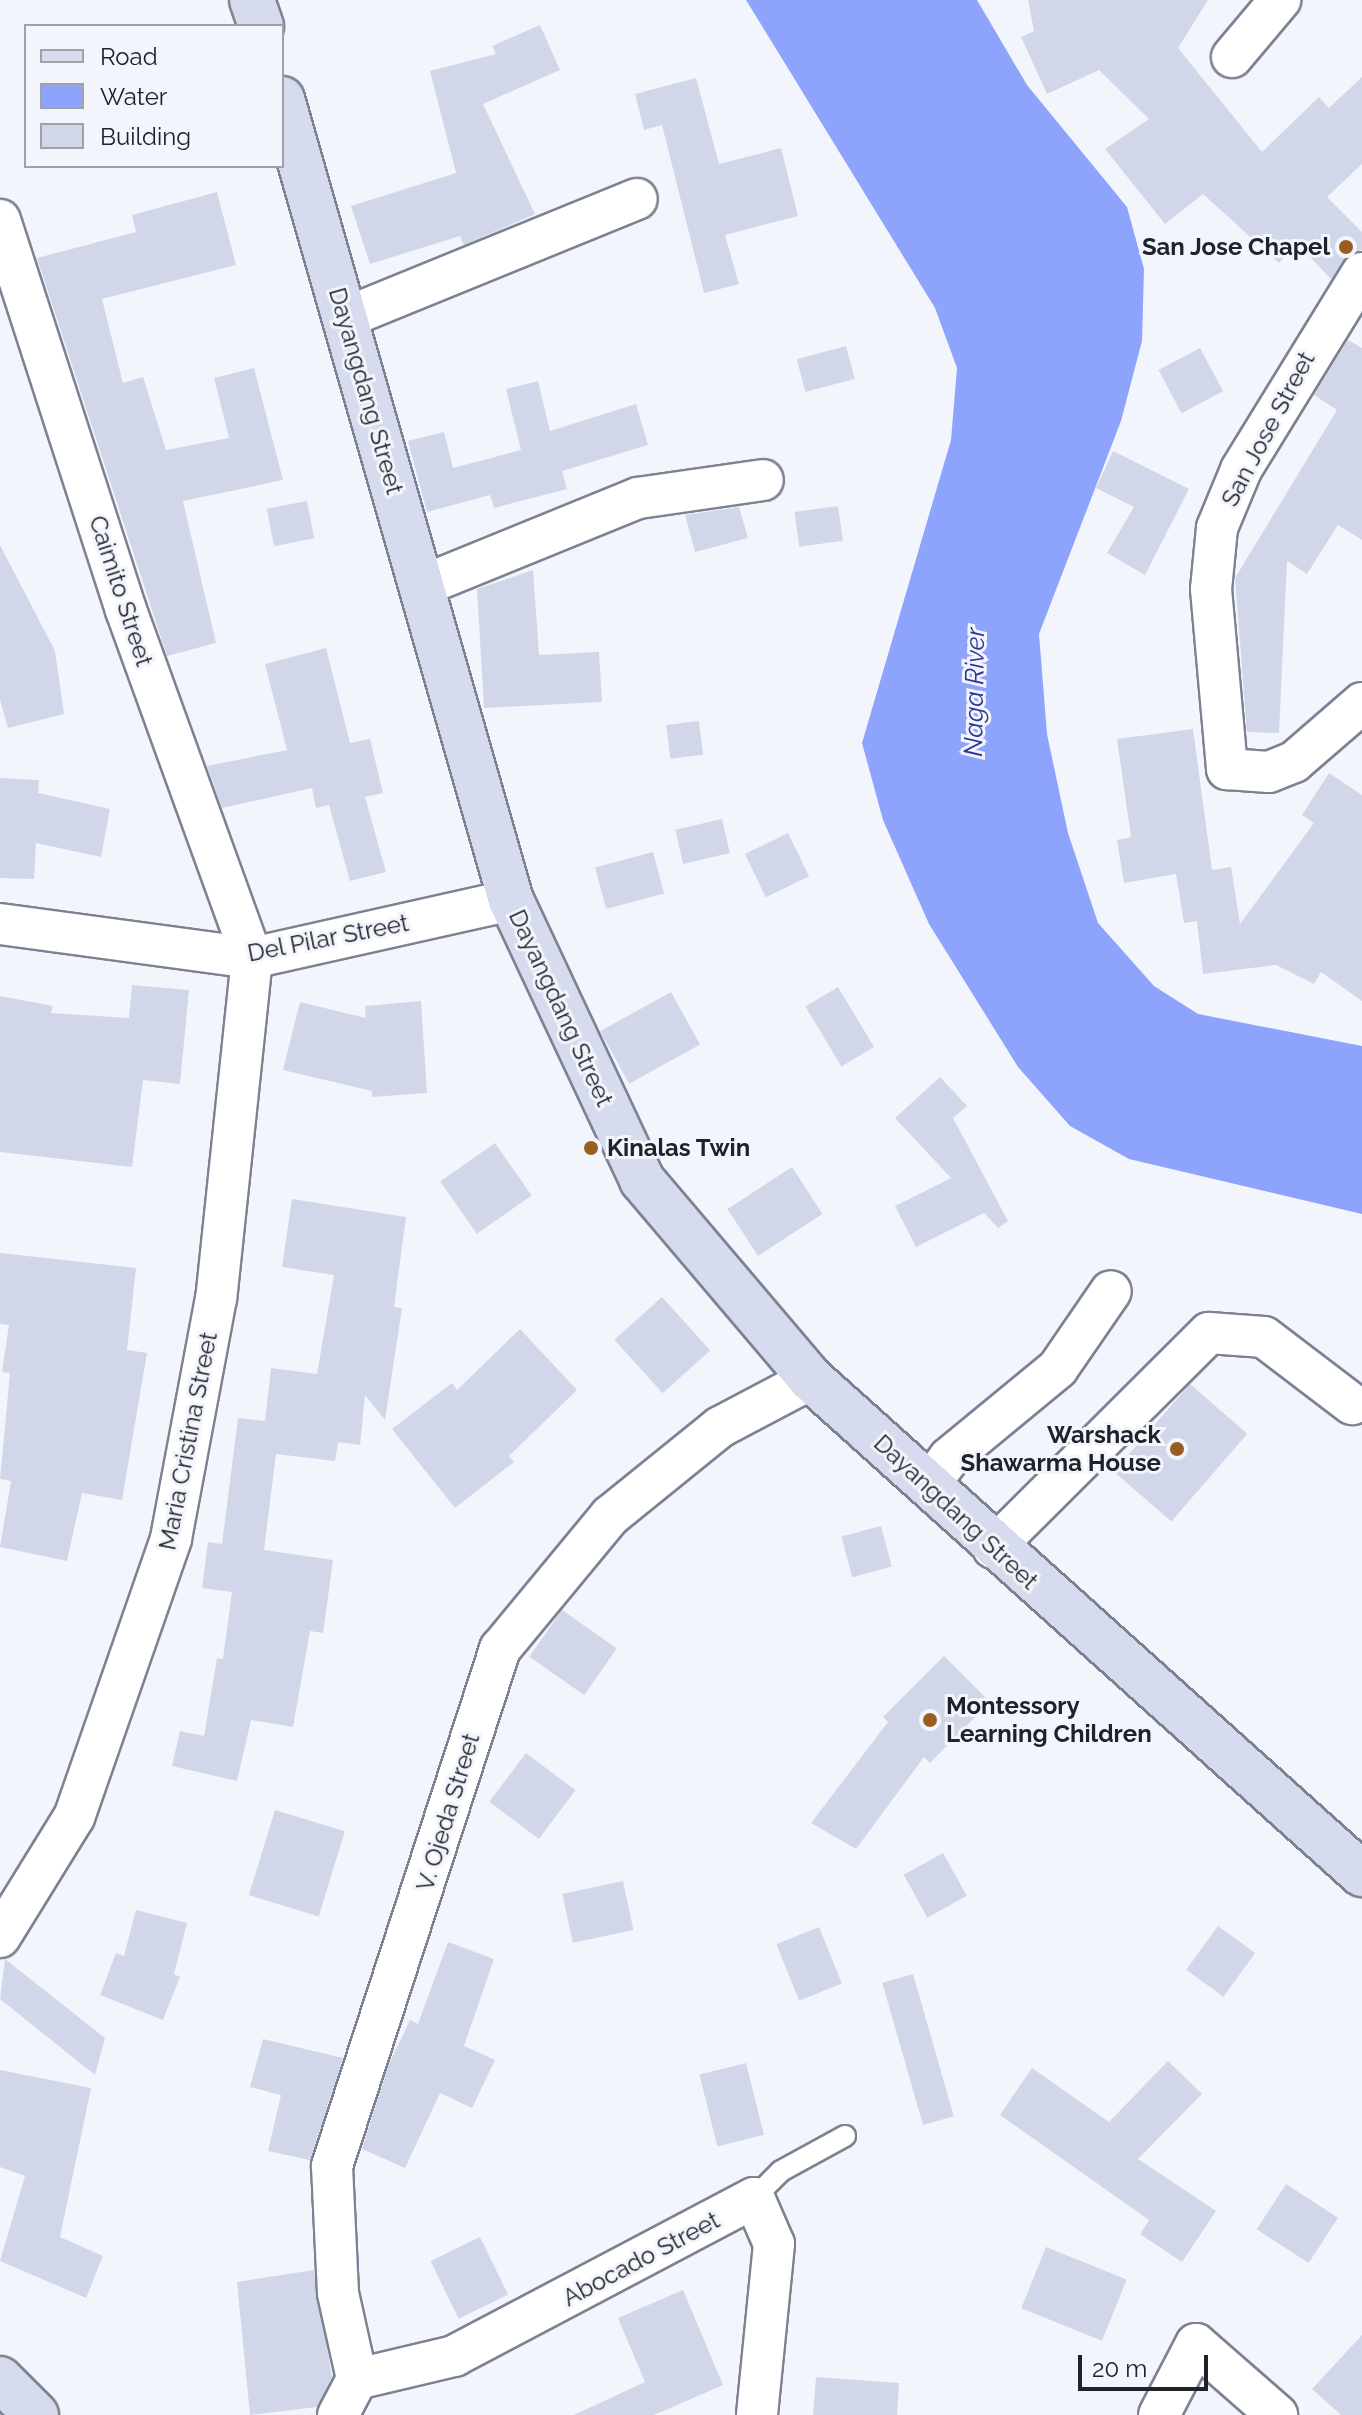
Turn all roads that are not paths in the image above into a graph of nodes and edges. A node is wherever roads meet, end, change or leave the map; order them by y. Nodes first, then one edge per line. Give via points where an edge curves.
1 (252, 0) edge
2 (1280, 0) edge
3 (260, 24) edge
4 (1232, 57) dead end
5 (284, 106) edge
6 (637, 199) dead end
7 (0, 220) edge
8 (1355, 297) edge
9 (345, 318) junction
10 (763, 480) dead end
11 (422, 586) junction
12 (1362, 703) edge
13 (511, 900) junction
14 (0, 924) edge
15 (252, 958) junction
16 (1111, 1291) dead end
17 (811, 1379) junction
18 (1352, 1404) dead end
19 (928, 1486) junction
20 (993, 1548) junction
21 (1362, 1874) edge
22 (0, 1937) edge
23 (845, 2136) dead end
24 (754, 2198) junction
25 (0, 2379) edge
26 (357, 2379) junction
27 (36, 2415) edge
28 (338, 2415) edge
29 (757, 2415) edge
30 (1159, 2415) edge
31 (1277, 2415) edge

1 - 3 main road
2 - 4 street
5 - 9 main road, Dayangdang Street
6 - 9 street
7 - 15 street, Caimito Street via 131,625
8 - 12 street, San Jose Street via 1241,470 1217,528 1211,589 1227,769 1248,772 1294,762
9 - 11 main road, Dayangdang Street
10 - 11 street via 638,498
11 - 13 main road, Dayangdang Street
13 - 15 street, Del Pilar Street
13 - 17 main road, Dayangdang Street via 642,1180
14 - 15 street, Del Pilar Street
15 - 22 street, Maria Cristina Street via 216,1298 171,1539 74,1817
16 - 19 street via 1058,1368 949,1458
17 - 19 main road, Dayangdang Street
17 - 26 street, V. Ojeda Street via 720,1427 610,1516 500,1649 332,2166 338,2293
18 - 20 street via 1264,1337 1209,1333
19 - 20 main road, Dayangdang Street
20 - 21 main road, Dayangdang Street
23 - 24 lane via 781,2171
24 - 26 street, Abocado Street via 454,2356
24 - 29 street via 774,2244
25 - 27 main road
26 - 28 street
30 - 31 street via 1196,2344

